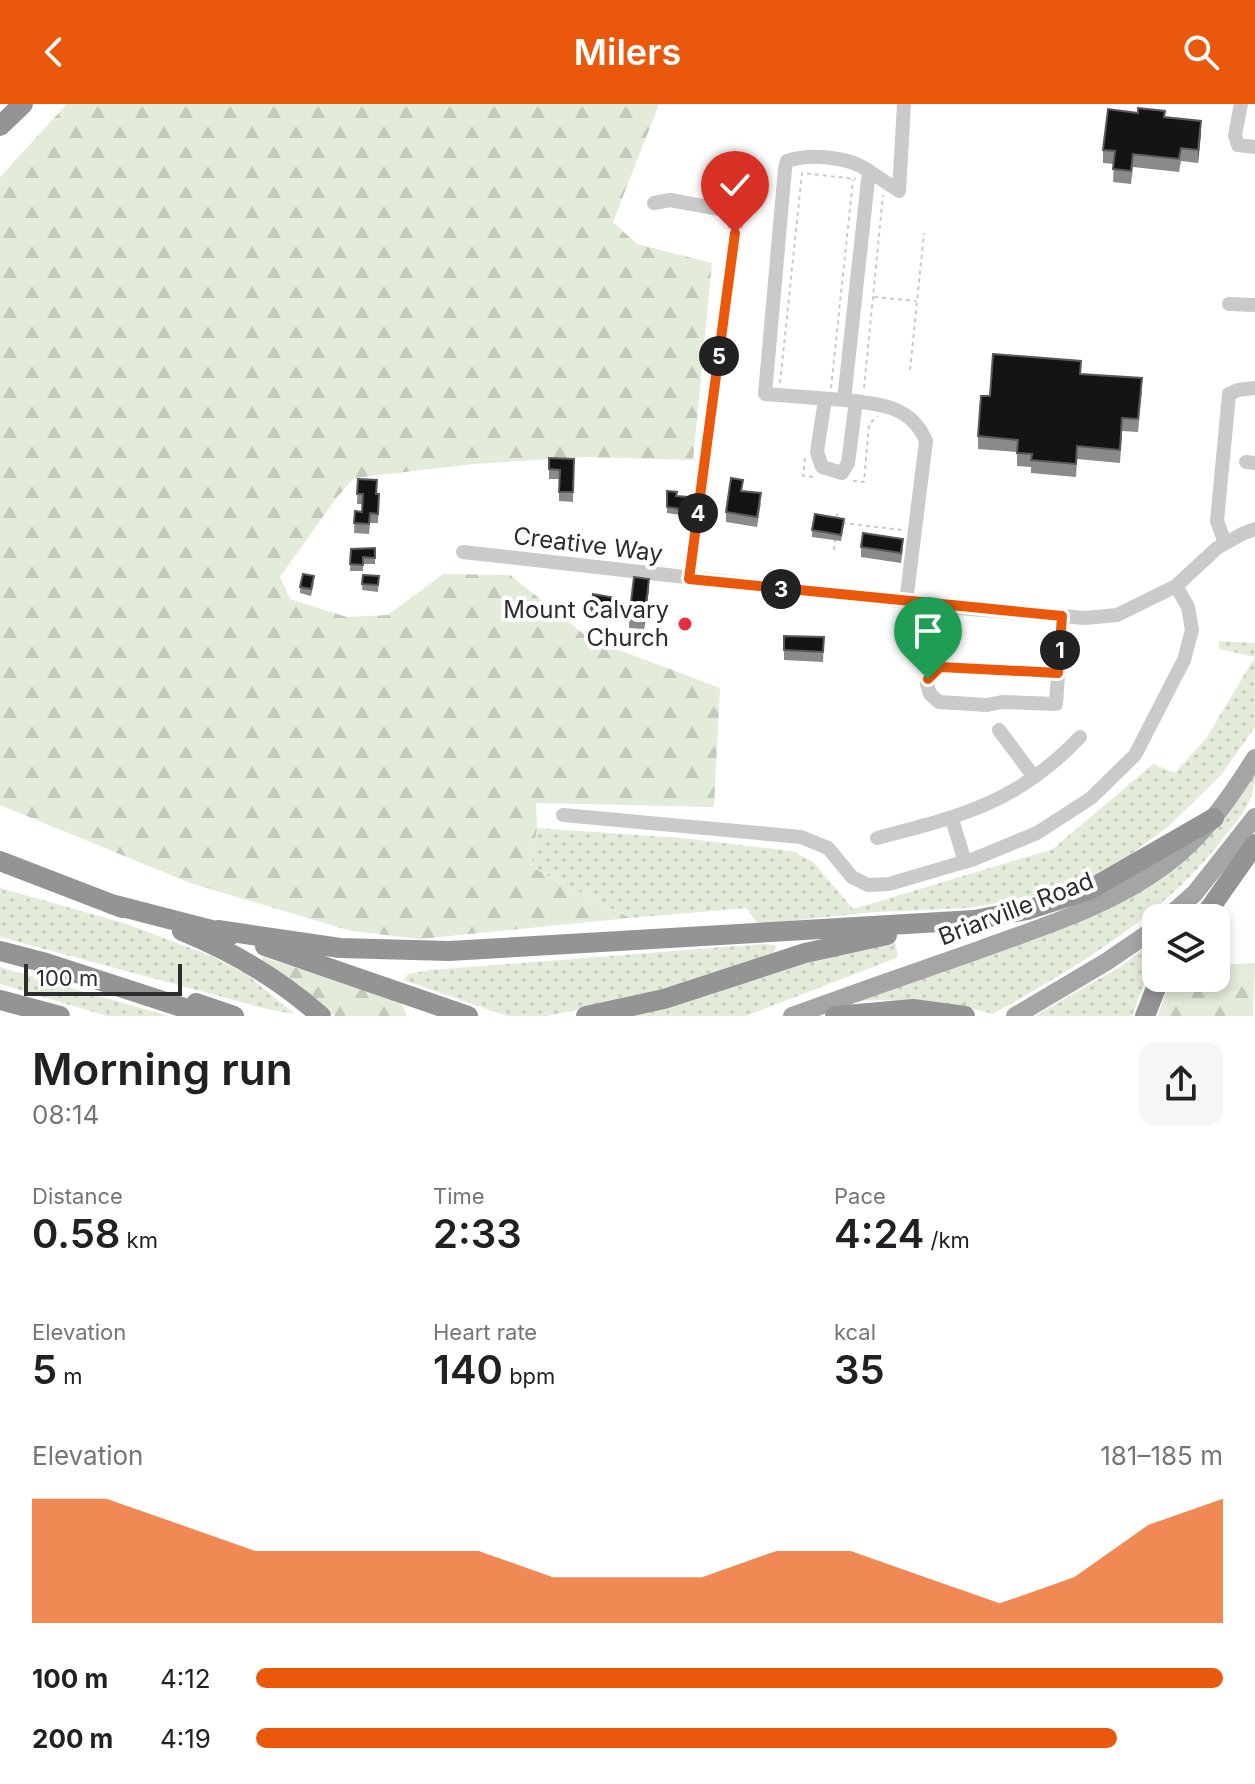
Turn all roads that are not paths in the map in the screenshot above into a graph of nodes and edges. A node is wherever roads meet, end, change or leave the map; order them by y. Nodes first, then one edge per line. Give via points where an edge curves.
1 (23, 104) edge
2 (904, 104) edge
3 (1241, 104) edge
4 (0, 126) edge
5 (1255, 147) edge
6 (866, 175) junction
7 (654, 203) dead end
8 (1229, 304) dead end
9 (1255, 305) edge
10 (1255, 388) edge
11 (828, 396) junction
12 (854, 399) junction
13 (1255, 529) edge
14 (1225, 543) junction
15 (463, 552) dead end
16 (689, 579) junction
17 (1176, 586) junction
18 (906, 602) junction
19 (1062, 616) junction
20 (1058, 673) junction
21 (999, 730) dead end
22 (1080, 737) dead end
23 (1255, 758) edge
24 (1034, 777) junction
25 (563, 815) dead end
26 (1255, 817) edge
27 (956, 818) junction
28 (1214, 818) junction
29 (877, 838) dead end
30 (1255, 844) edge
31 (970, 860) junction
32 (0, 861) edge
33 (111, 904) junction
34 (1183, 904) edge
35 (1213, 904) edge
36 (942, 921) junction
37 (218, 930) junction
38 (1142, 938) edge
39 (0, 951) edge
40 (46, 963) junction
41 (1154, 992) edge
42 (0, 1000) edge
43 (60, 1016) edge
44 (209, 1016) edge
45 (234, 1016) edge
46 (321, 1016) edge
47 (468, 1016) edge
48 (586, 1016) edge
49 (792, 1016) edge
50 (835, 1016) edge
51 (965, 1016) edge
52 (1015, 1016) edge
53 (1145, 1016) edge

1 - 4 highway
2 - 6 street via 899,191
3 - 5 street via 1238,145
6 - 11 street via 856,162 798,157 787,161 785,169 765,394
6 - 12 street
7 - 16 street via 670,200 725,210 736,222
8 - 9 street
10 - 14 street via 1229,394 1217,521
11 - 12 street
11 - 12 street via 817,452 822,467 842,473 848,463
12 - 18 street via 909,415 926,441
13 - 14 street, Creative Way
14 - 17 street, Creative Way
15 - 16 street, Creative Way
16 - 18 street, Creative Way
17 - 19 street, Creative Way via 1117,615
17 - 31 street via 1188,607 1192,630 1184,660 1135,755 1091,798 1037,833
18 - 19 street, Creative Way
19 - 20 street
20 - 20 street via 1056,704 939,702 927,684 940,667
21 - 24 street
22 - 24 street
23 - 28 main road, Briarville Road
24 - 27 street
25 - 31 street via 801,837 828,848 852,877 868,885 889,884
26 - 34 main road
27 - 29 street
27 - 31 street
28 - 36 highway via 1089,890 999,916
28 - 49 main road, Briarville Road via 1164,865 1112,898
30 - 35 highway
32 - 33 highway
33 - 37 highway
33 - 46 highway via 250,962
36 - 37 highway via 449,951 340,948
36 - 48 highway via 805,953 664,999
37 - 47 highway
38 - 52 main road
39 - 40 highway
40 - 44 highway
40 - 45 highway via 127,981
41 - 53 highway
42 - 43 highway
50 - 51 highway via 930,1010

